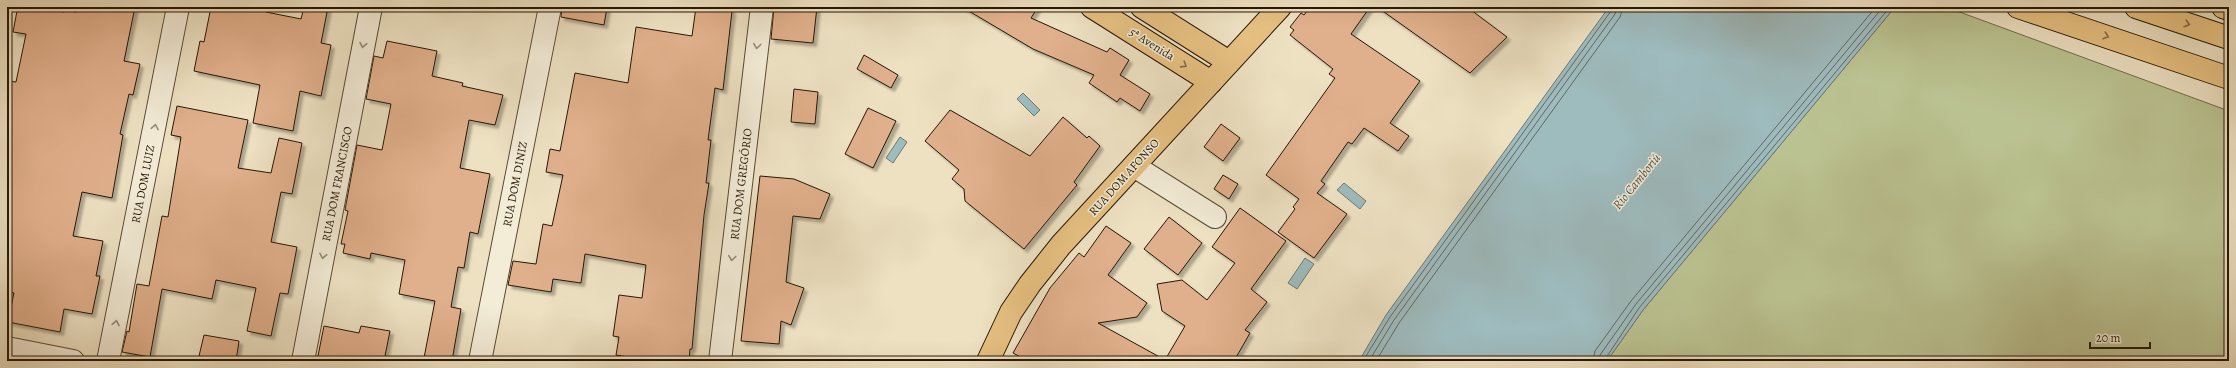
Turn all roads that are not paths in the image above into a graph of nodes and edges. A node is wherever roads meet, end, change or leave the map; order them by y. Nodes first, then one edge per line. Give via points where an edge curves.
1 (178, 7) edge
2 (370, 7) edge
3 (550, 7) edge
4 (762, 7) edge
5 (1092, 7) edge
6 (1142, 7) edge
7 (1280, 7) edge
8 (2018, 7) edge
9 (2136, 7) edge
10 (2223, 7) edge
11 (2229, 9) edge
12 (2229, 38) edge
13 (1229, 62) junction
14 (2229, 78) edge
15 (1211, 82) junction
16 (1134, 166) junction
17 (1215, 217) dead end
18 (7, 348) edge
19 (73, 361) edge
20 (108, 361) edge
21 (303, 361) edge
22 (480, 361) edge
23 (720, 361) edge
24 (988, 361) edge

20 -> 1 street, RUA DOM LUIZ
2 -> 21 street, RUA DOM FRANCISCO
3 - 22 street, RUA DOM DINIZ
4 -> 23 street, RUA DOM GREGÓRIO
5 -> 15 main road, 5ª Avenida
6 - 13 main road
7 - 13 main road, RUA DOM AFONSO
8 -> 14 main road
9 -> 12 main road
10 - 11 main road
13 - 15 main road, RUA DOM AFONSO
15 - 16 main road, RUA DOM AFONSO
16 - 17 street
16 - 24 main road, RUA DOM AFONSO via 1030,284 1011,312
18 - 19 street

